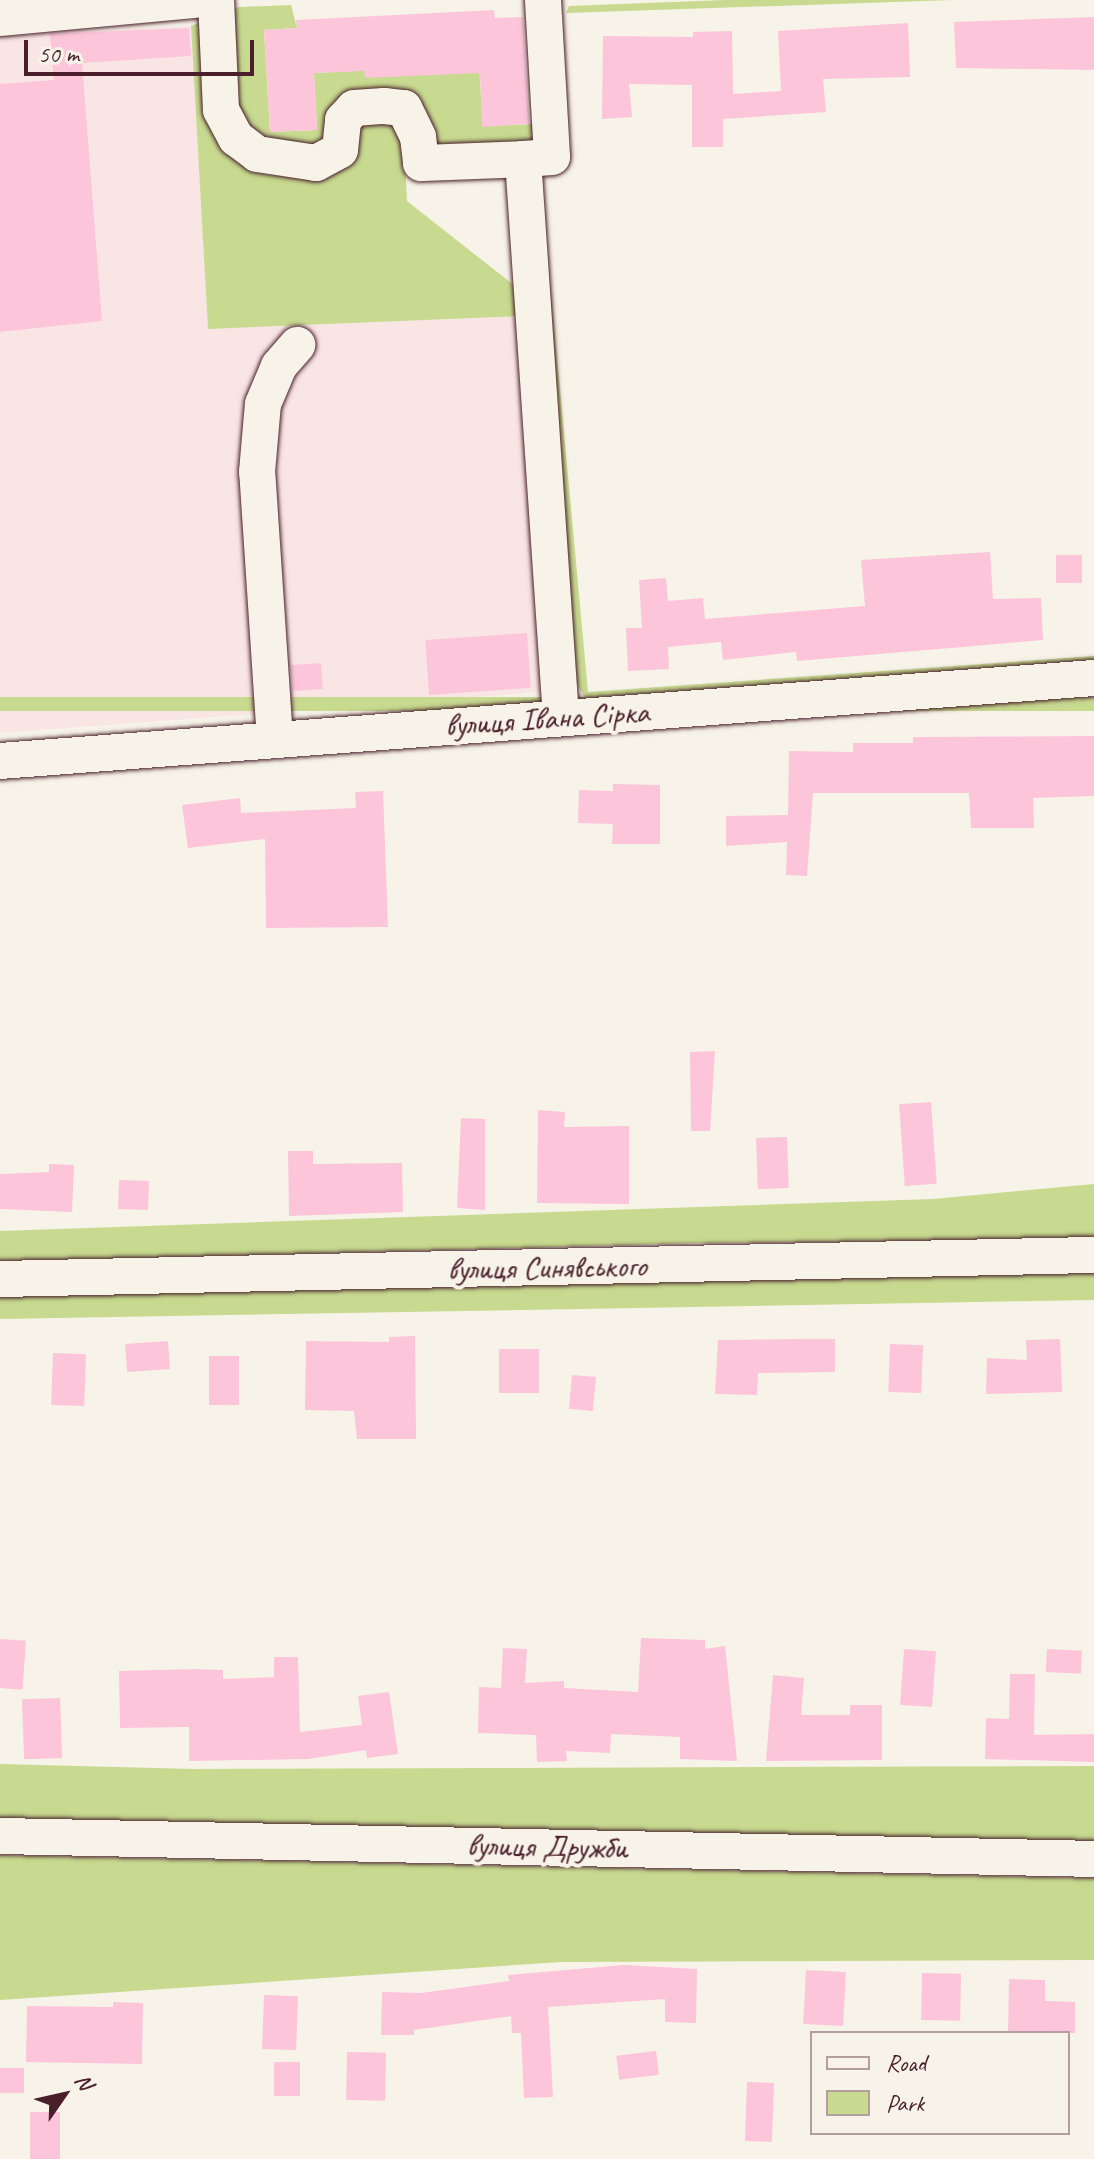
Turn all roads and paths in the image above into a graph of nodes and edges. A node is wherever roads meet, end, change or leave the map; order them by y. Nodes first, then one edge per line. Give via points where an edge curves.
1 (194, 0) edge
2 (216, 0) edge
3 (543, 0) edge
4 (100, 6) edge
5 (0, 18) edge
6 (523, 159) junction
7 (297, 345) dead end
8 (1094, 678) edge
9 (561, 718) junction
10 (275, 740) junction
11 (0, 761) edge
12 (1094, 1255) edge
13 (0, 1279) edge
14 (0, 1836) edge
15 (1094, 1859) edge

1 - 4 street
2 - 6 street via 221,110 236,138 257,154 316,163 340,150 343,120 354,108 384,106 404,108 418,137 421,163
3 - 6 street via 552,157
4 - 5 street
6 - 9 street
7 - 10 street via 279,366 263,404 257,472
8 - 9 street, вулиця Івана Сірка
9 - 10 street, вулиця Івана Сірка
10 - 11 street, вулиця Івана Сірка
12 - 13 street, вулиця Синявського
14 - 15 street, вулиця Дружби

